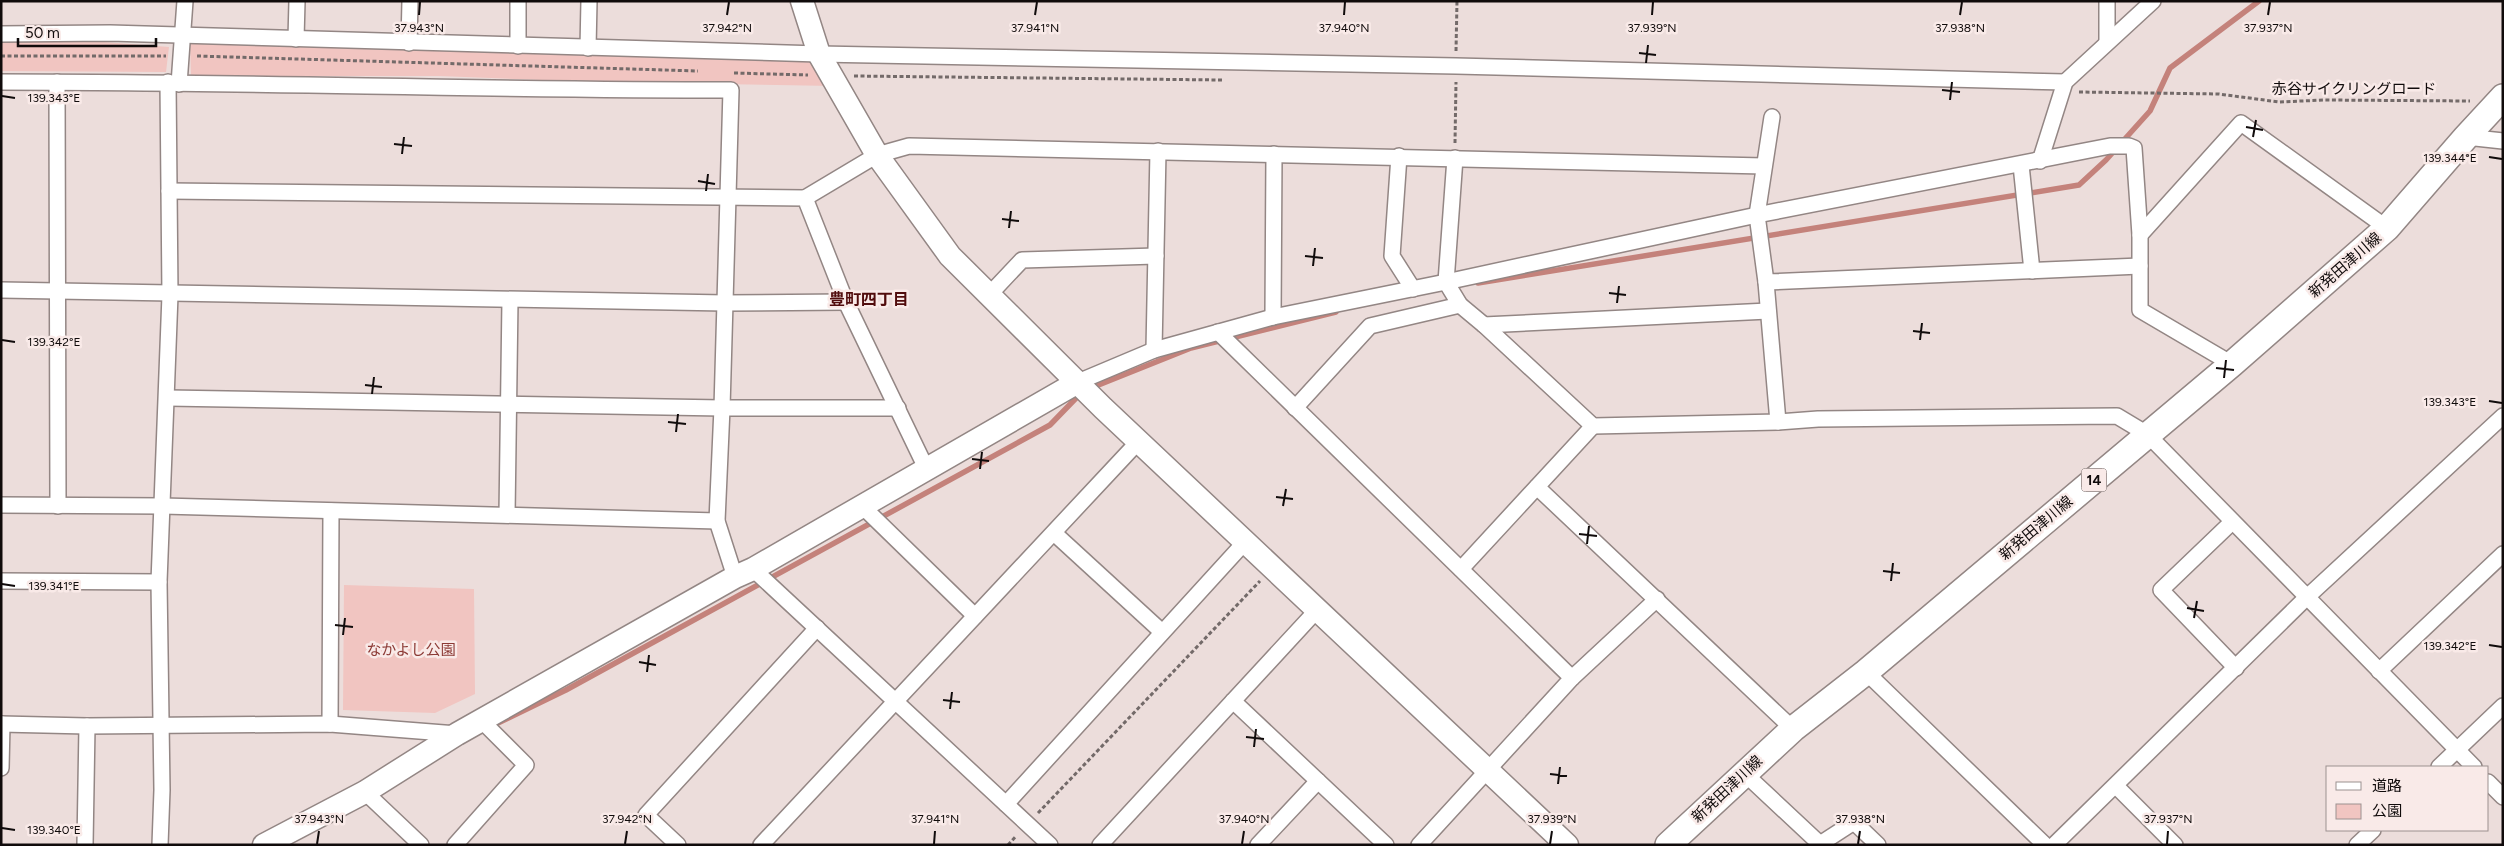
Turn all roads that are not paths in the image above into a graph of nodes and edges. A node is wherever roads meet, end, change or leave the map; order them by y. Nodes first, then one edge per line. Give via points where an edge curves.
1 (185, 1) edge
2 (297, 1) edge
3 (410, 1) edge
4 (518, 1) edge
5 (589, 1) edge
6 (802, 1) edge
7 (2107, 1) edge
8 (2153, 1) edge
9 (1, 34) edge
10 (183, 36) junction
11 (296, 39) junction
12 (409, 42) junction
13 (2107, 42) junction
14 (518, 46) junction
15 (588, 48) junction
16 (819, 54) junction
17 (1, 82) edge
18 (57, 82) junction
19 (2065, 82) junction
20 (173, 83) junction
21 (2501, 100) edge
22 (1772, 117) dead end
23 (2466, 136) junction
24 (2503, 141) edge
25 (1158, 152) junction
26 (1274, 154) junction
27 (877, 155) junction
28 (1399, 156) junction
29 (1455, 158) junction
30 (2040, 161) junction
31 (2021, 165) junction
32 (1764, 166) junction
33 (169, 191) junction
34 (728, 196) junction
35 (804, 198) junction
36 (1757, 214) junction
37 (2387, 228) junction
38 (2140, 235) junction
39 (1156, 256) junction
40 (2140, 266) junction
41 (2032, 271) junction
42 (1446, 282) junction
43 (1766, 282) junction
44 (1413, 288) junction
45 (1, 290) edge
46 (58, 292) junction
47 (170, 295) junction
48 (989, 295) junction
49 (510, 300) junction
50 (846, 302) junction
51 (725, 304) junction
52 (1460, 306) junction
53 (1768, 311) junction
54 (1273, 317) junction
55 (1484, 325) junction
56 (1218, 332) junction
57 (1154, 350) junction
58 (2232, 364) junction
59 (1078, 382) junction
60 (168, 398) junction
61 (510, 404) junction
62 (722, 408) junction
63 (898, 408) junction
64 (1295, 408) junction
65 (2503, 416) edge
66 (1778, 422) junction
67 (1594, 426) junction
68 (2147, 434) junction
69 (1138, 442) junction
70 (926, 468) junction
71 (1537, 487) junction
72 (1, 505) edge
73 (861, 505) junction
74 (58, 506) junction
75 (163, 506) junction
76 (331, 511) junction
77 (507, 515) junction
78 (717, 521) junction
79 (2232, 522) junction
80 (1054, 533) junction
81 (1245, 542) junction
82 (2503, 554) edge
83 (1461, 570) junction
84 (744, 573) junction
85 (1, 581) edge
86 (160, 582) junction
87 (2306, 598) junction
88 (1657, 599) junction
89 (1317, 610) junction
90 (975, 616) junction
91 (817, 628) junction
92 (1162, 632) junction
93 (2236, 668) junction
94 (2379, 670) junction
95 (1866, 672) junction
96 (1572, 678) junction
97 (1233, 701) junction
98 (895, 702) junction
99 (2503, 706) edge
100 (481, 720) junction
101 (2, 724) edge
102 (330, 724) junction
103 (87, 726) junction
104 (160, 726) junction
105 (1793, 729) junction
106 (457, 734) junction
107 (2458, 749) junction
108 (2440, 766) edge
109 (2473, 766) edge
110 (1, 768) edge
111 (1488, 771) junction
112 (1744, 773) junction
113 (1318, 781) junction
114 (2489, 783) edge
115 (2116, 786) junction
116 (364, 792) junction
117 (2503, 797) edge
118 (1006, 804) junction
119 (2372, 831) edge
120 (85, 845) edge
121 (160, 845) edge
122 (264, 845) edge
123 (420, 845) edge
124 (455, 845) edge
125 (678, 845) edge
126 (761, 845) edge
127 (1050, 845) edge
128 (1100, 845) edge
129 (1258, 845) edge
130 (1386, 845) edge
131 (1419, 845) edge
132 (1567, 845) edge
133 (1668, 845) edge
134 (1878, 845) edge
135 (2044, 845) edge
136 (2054, 845) edge
137 (2175, 845) edge
138 (2357, 845) edge

1 - 10 street
2 - 11 street
3 - 12 street
4 - 14 street
5 - 15 street
6 - 16 street
7 - 13 street
8 - 13 street
9 - 10 street
10 - 11 street
10 - 20 street
11 - 12 street
12 - 14 street
13 - 19 street
14 - 15 street
15 - 16 street
16 - 19 street
16 - 27 street
17 - 18 street
18 - 20 street
18 - 46 street
19 - 30 street
20 - 33 street
20 - 34 street via 731,90
21 - 23 main road, 新発田津川線 / 14
22 - 32 street
23 - 24 street
23 - 37 main road, 新発田津川線 / 14
25 - 26 street
25 - 27 street via 909,146
25 - 39 street
26 - 28 street
26 - 54 street
27 - 35 street
27 - 48 street via 950,256
28 - 29 street
28 - 44 street via 1392,256
29 - 32 street
29 - 42 street
30 - 31 street
30 - 38 street via 2110,146 2134,148
31 - 36 street
31 - 41 street
32 - 36 street
33 - 34 street
33 - 47 street
34 - 35 street
34 - 51 street
35 - 50 street
36 - 42 street
36 - 43 street
37 - 38 street via 2241,123
37 - 58 main road, 新発田津川線 / 14
38 - 40 street
39 - 48 street via 1022,260
39 - 57 street
40 - 41 street
40 - 58 street via 2140,310
41 - 43 street
42 - 44 street
42 - 52 street
43 - 53 street
44 - 54 street
45 - 46 street
46 - 47 street
46 - 74 street
47 - 49 street
47 - 60 street
48 - 59 street
49 - 51 street
49 - 61 street
50 - 51 street
50 - 63 street
51 - 62 street
52 - 55 street
52 - 64 street via 1370,326
53 - 55 street
53 - 66 street
54 - 56 street
55 - 67 street
56 - 57 street
56 - 64 street
57 - 59 street
58 - 68 main road, 新発田津川線 / 14
59 - 69 street
59 - 70 street
60 - 61 street
60 - 75 street
61 - 62 street
61 - 77 street
62 - 63 street
62 - 78 street
63 - 70 street
64 - 83 street
65 - 87 street
66 - 67 street
66 - 68 street via 2117,416
67 - 71 street
68 - 79 street
68 - 95 main road, 新発田津川線 / 14
69 - 80 street
69 - 81 street
70 - 73 street
71 - 83 street
71 - 88 street
72 - 74 street
73 - 84 street
73 - 90 street
74 - 75 street
75 - 76 street
75 - 86 street
76 - 77 street
76 - 102 street
77 - 78 street
78 - 84 street
79 - 87 street
79 - 93 street via 2161,590
80 - 90 street
80 - 92 street
81 - 89 street
81 - 92 street
82 - 94 street
83 - 96 street
84 - 91 street
84 - 100 street
85 - 86 street
86 - 104 street
87 - 93 street
87 - 94 street
88 - 96 street
88 - 105 street
89 - 97 street
89 - 111 street
90 - 98 street
91 - 98 street
91 - 125 street via 646,815
92 - 118 street
93 - 115 street
94 - 107 street
95 - 105 main road, 新発田津川線 / 14
95 - 135 street
96 - 111 street
97 - 113 street
97 - 128 street
98 - 118 street
98 - 126 street
99 - 107 street
100 - 106 street
100 - 124 street via 526,764
101 - 103 street
101 - 110 street
102 - 104 street
102 - 106 street
103 - 104 street
103 - 120 street
104 - 121 street
105 - 112 main road, 新発田津川線 / 14
106 - 116 street
107 - 108 street
107 - 109 street
111 - 131 street
111 - 132 street
112 - 133 main road, 新発田津川線 / 14
112 - 134 street via 1820,844 1854,822
113 - 129 street
113 - 130 street
114 - 117 street
115 - 136 street
115 - 137 street
116 - 122 street
116 - 123 street
118 - 127 street
119 - 138 street

